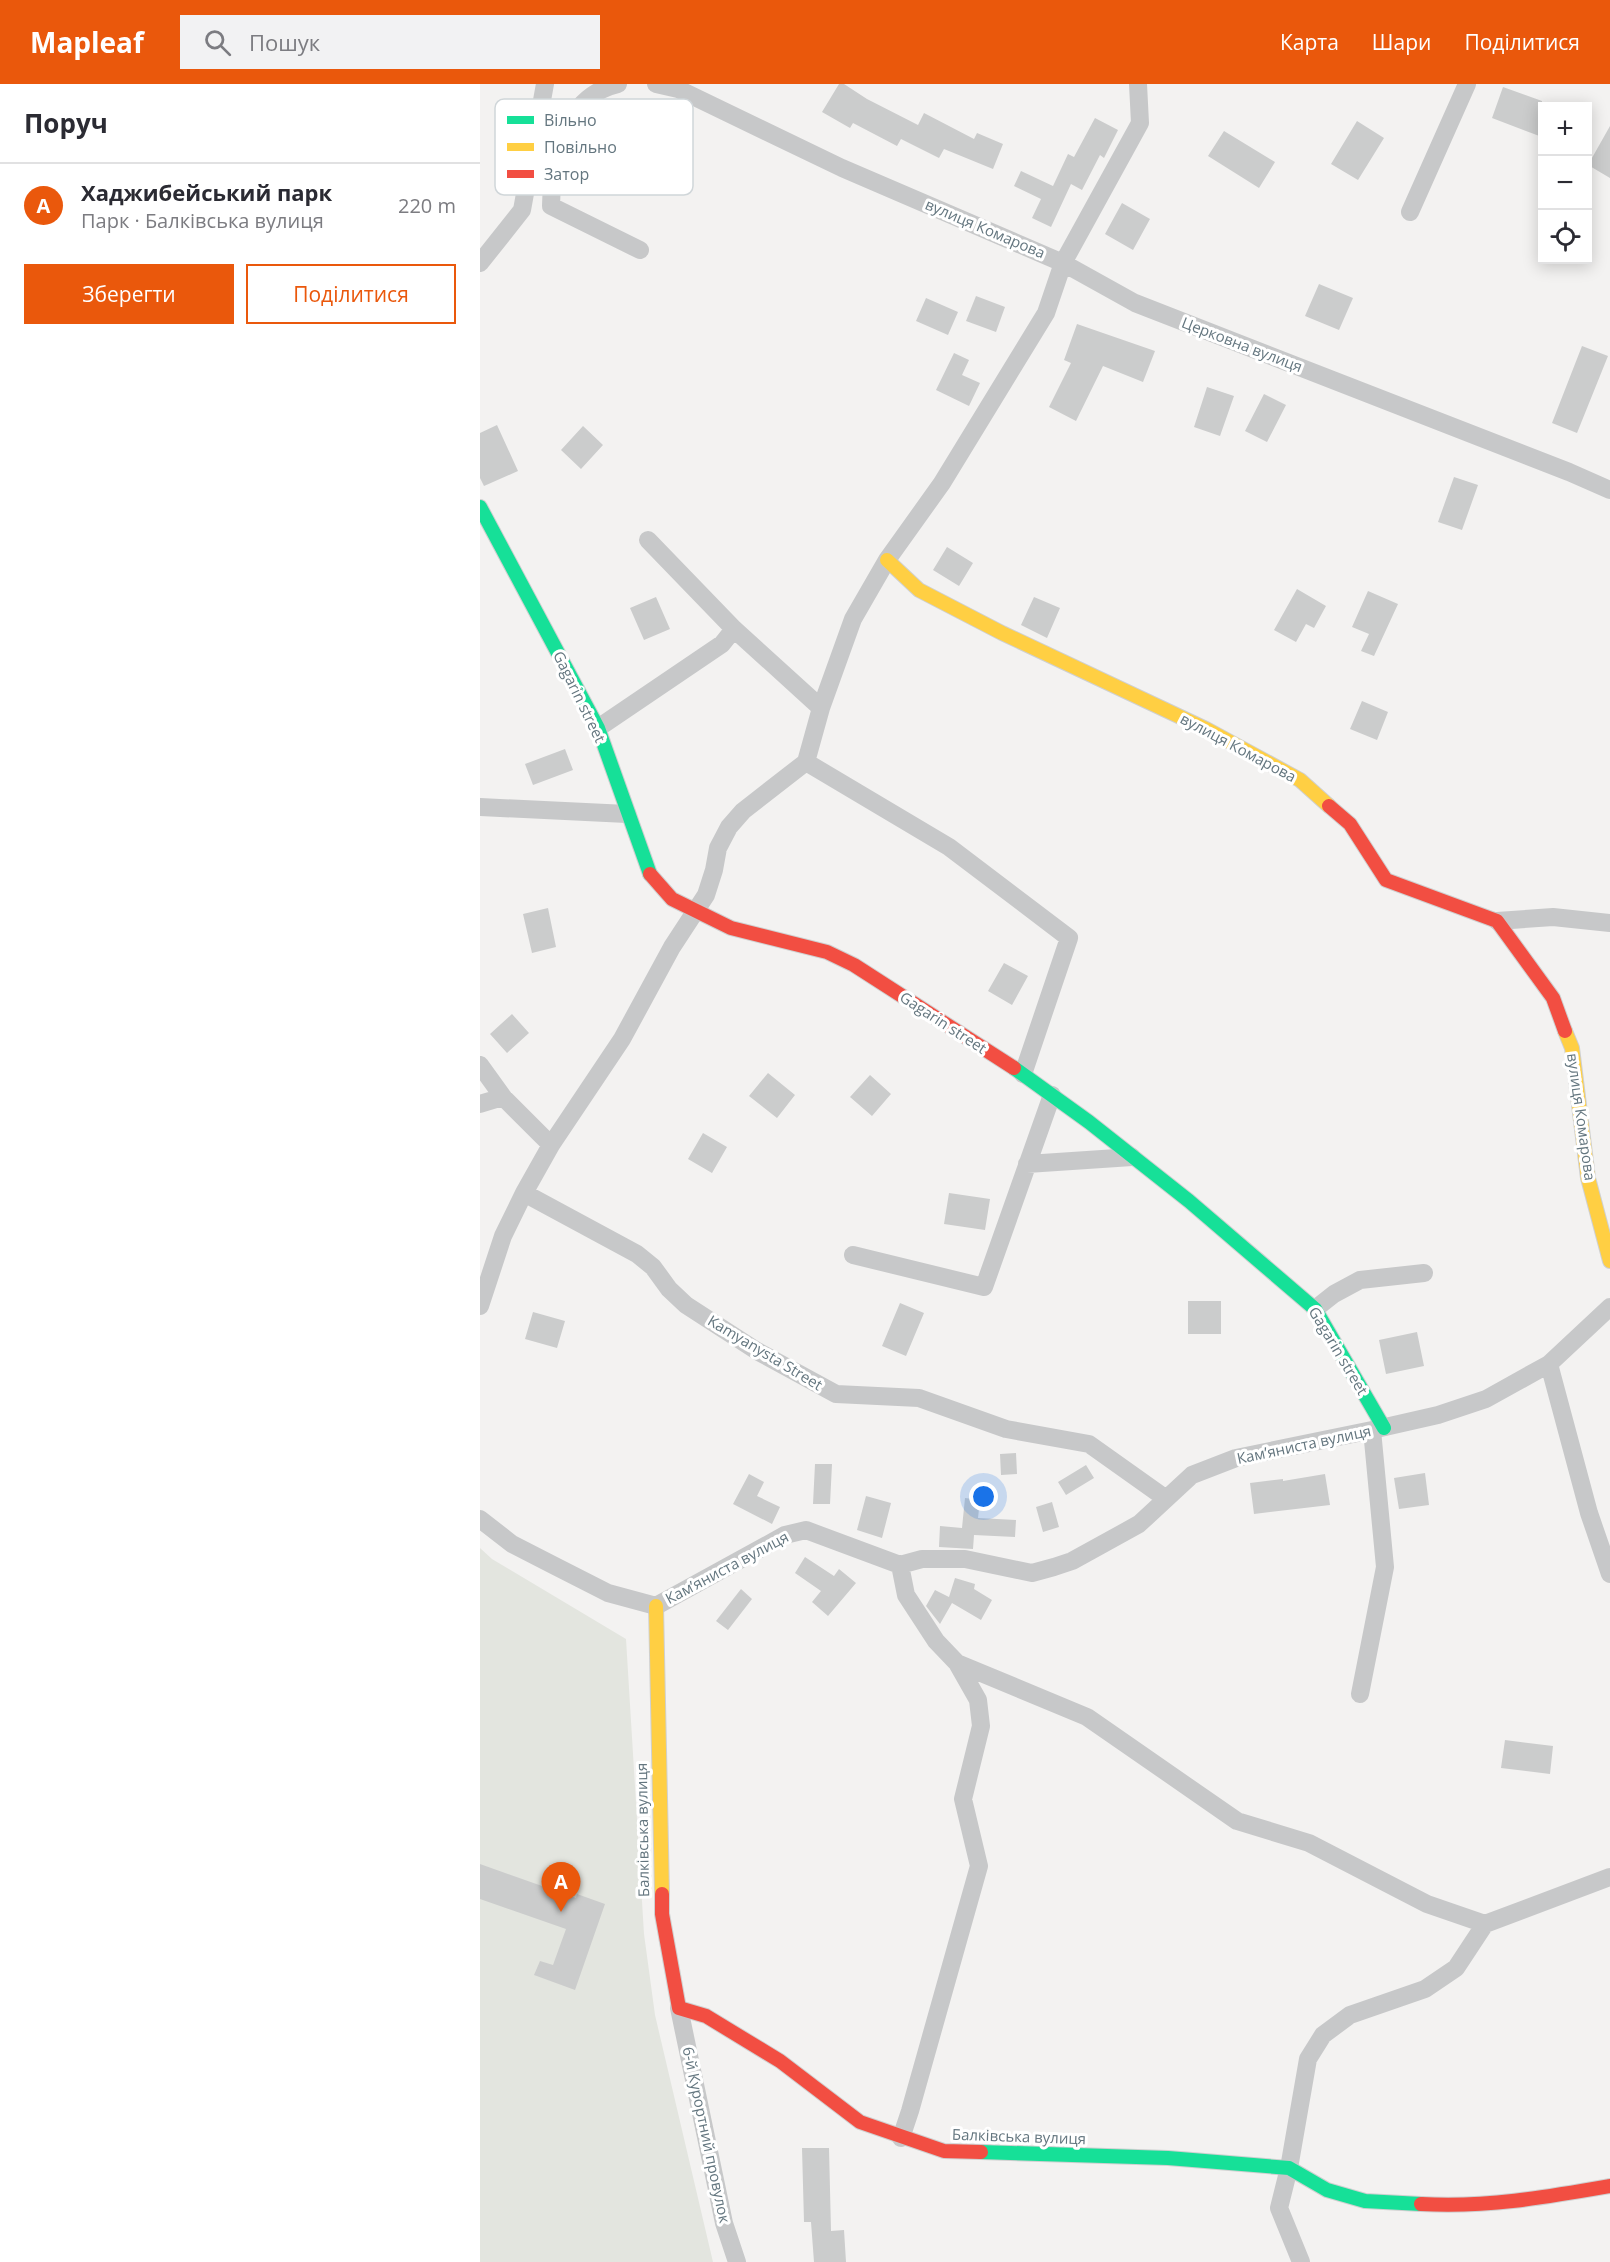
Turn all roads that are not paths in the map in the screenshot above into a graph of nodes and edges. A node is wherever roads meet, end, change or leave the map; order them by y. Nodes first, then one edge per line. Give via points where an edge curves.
1 (545, 84) edge
2 (618, 84) edge
3 (656, 84) edge
4 (1138, 84) edge
5 (1467, 84) edge
6 (542, 99) edge
7 (588, 99) edge
8 (525, 195) edge
9 (527, 195) edge
10 (551, 195) edge
11 (551, 207) junction
12 (1410, 212) dead end
13 (640, 250) dead end
14 (480, 263) edge
15 (1063, 263) junction
16 (1610, 490) edge
17 (480, 507) edge
18 (648, 540) dead end
19 (887, 560) junction
20 (734, 629) junction
21 (821, 708) junction
22 (598, 728) junction
23 (806, 762) junction
24 (480, 807) edge
25 (627, 814) junction
26 (695, 912) junction
27 (1497, 921) junction
28 (1610, 923) edge
29 (480, 1065) edge
30 (1023, 1074) junction
31 (1052, 1095) junction
32 (502, 1097) junction
33 (480, 1104) edge
34 (551, 1145) junction
35 (1132, 1157) junction
36 (1027, 1164) junction
37 (524, 1193) junction
38 (854, 1255) dead end
39 (1610, 1261) edge
40 (1424, 1273) dead end
41 (480, 1306) edge
42 (1610, 1307) edge
43 (1316, 1309) junction
44 (1550, 1364) junction
45 (1378, 1429) junction
46 (1165, 1498) junction
47 (480, 1519) edge
48 (900, 1565) junction
49 (1610, 1574) edge
50 (656, 1606) junction
51 (957, 1663) junction
52 (1360, 1694) dead end
53 (1610, 1877) edge
54 (1485, 1924) junction
55 (679, 2008) junction
56 (901, 2138) junction
57 (1289, 2168) junction
58 (1610, 2186) edge
59 (736, 2262) edge
60 (1301, 2262) edge

1 - 6 street
2 - 7 street
3 - 15 street, вулиця Комарова via 678,88 842,168
4 - 15 street via 1140,123
5 - 12 street
8 - 14 street via 522,210
9 - 11 street
10 - 11 street
11 - 13 street
15 - 16 street, Церковна вулиця via 1135,303
15 - 19 street, вулиця Комарова via 1046,313 942,483
17 - 22 street, Gagarin street
18 - 20 street
19 - 21 street, вулиця Комарова via 854,620
19 - 27 street, вулиця Комарова via 919,590 1206,729 1300,780 1350,824 1386,880
20 - 21 street
20 - 22 street via 722,645
21 - 23 street
22 - 25 street, Gagarin street
23 - 26 street via 743,811 729,827 718,848 706,895
23 - 30 street via 949,847 1069,938
24 - 25 street
25 - 26 street, Gagarin street via 651,877 672,899
26 - 30 street, Gagarin street via 731,928 827,952 854,964
26 - 34 street via 622,1039
27 - 28 street via 1553,917
27 - 39 street, вулиця Комарова via 1553,998 1572,1048 1588,1178
29 - 32 street
30 - 31 street, Gagarin street
31 - 35 street, Gagarin street
31 - 36 street
32 - 33 street
32 - 34 street
34 - 37 street
35 - 36 street
35 - 43 street, Gagarin street
36 - 38 street via 984,1287
37 - 41 street via 503,1236
37 - 46 street, Kamyanysta Street via 637,1254 686,1305 757,1351 836,1394 919,1398 1006,1429 1089,1444
40 - 43 street via 1360,1281
42 - 44 street
43 - 45 street, Gagarin street
44 - 45 street via 1486,1400
44 - 49 street via 1589,1513
45 - 46 street, Камʼяниста вулиця via 1236,1458 1192,1475
45 - 52 street via 1385,1567
46 - 48 street, Камʼяниста вулиця via 1138,1524 1072,1561 1032,1573 965,1558 922,1559
47 - 50 street, Камʼяниста вулиця via 512,1544 608,1593
48 - 50 street, Камʼяниста вулиця via 806,1530 785,1535
48 - 51 street via 906,1596 936,1641
50 - 55 street, Балківська вулиця via 662,1914
51 - 54 street via 1087,1717 1237,1821 1309,1843 1427,1904
51 - 56 street via 978,1700 981,1726 963,1800 979,1866
53 - 54 street
54 - 57 street via 1456,1968 1425,1989 1350,2015 1323,2035 1308,2059
55 - 56 street, Балківська вулиця via 706,2016 780,2061 860,2122
55 - 59 street, 6-й Курортний провулок via 724,2223
56 - 57 street, Балківська вулиця via 944,2151 1168,2158
57 - 58 street, Балківська вулиця via 1327,2190 1365,2201 1450,2206 1517,2202
57 - 60 street via 1280,2208

